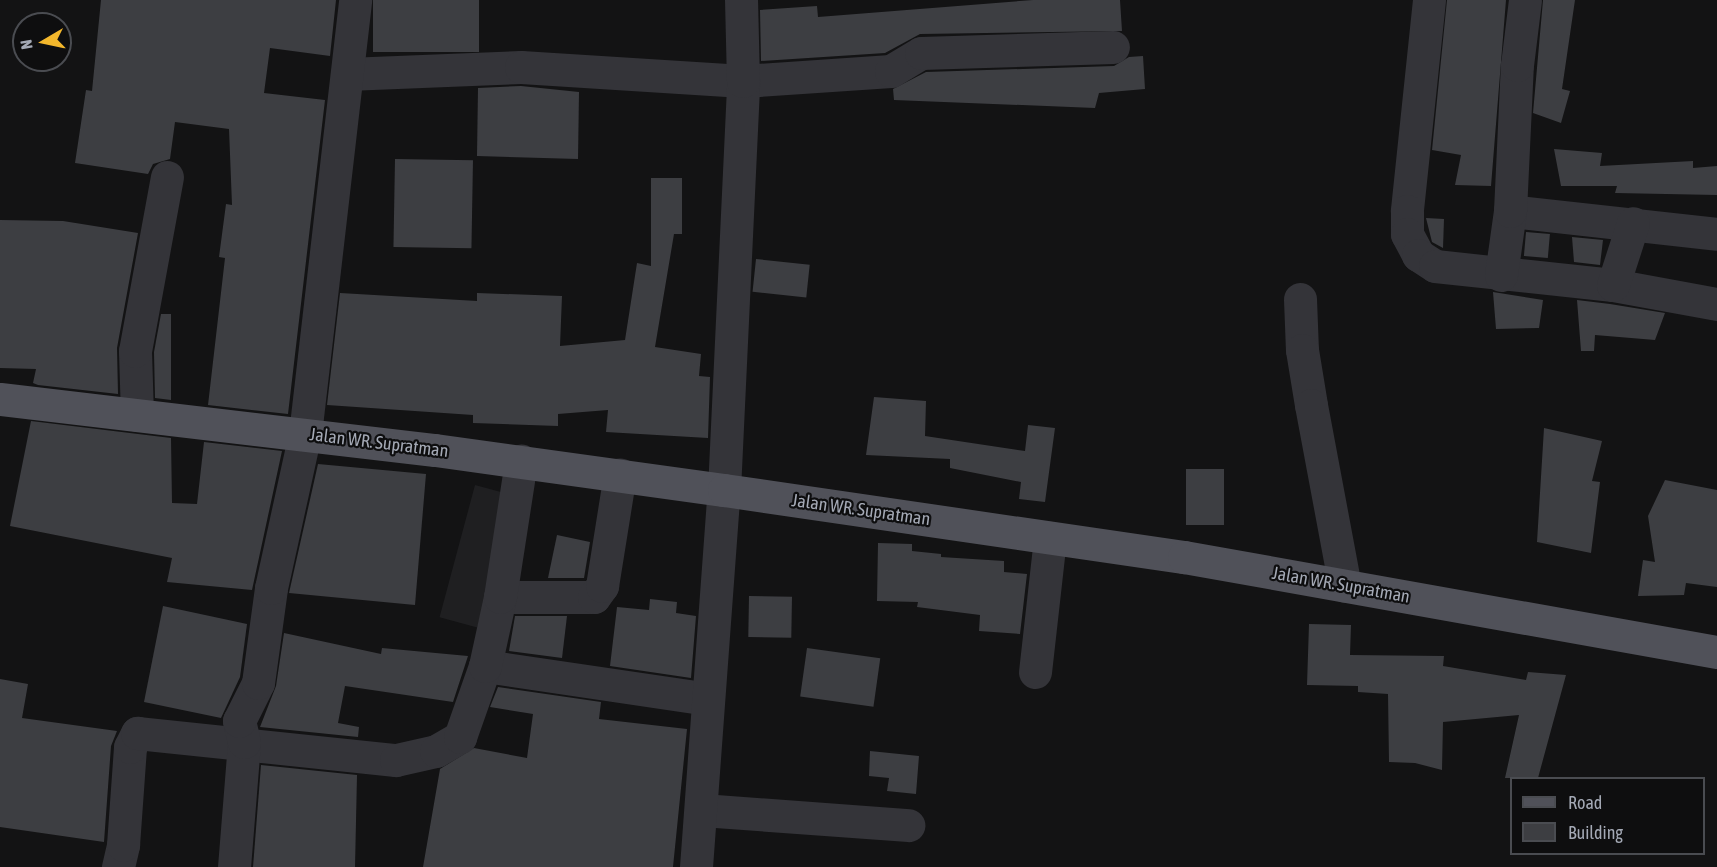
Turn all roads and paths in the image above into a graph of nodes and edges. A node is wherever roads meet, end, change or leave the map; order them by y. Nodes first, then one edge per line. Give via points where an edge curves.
1 (355, 0) edge
2 (741, 0) edge
3 (1430, 0) edge
4 (1525, 0) edge
5 (1113, 47) dead end
6 (347, 74) junction
7 (742, 81) junction
8 (167, 177) dead end
9 (1510, 211) junction
10 (1633, 223) junction
11 (1717, 234) edge
12 (1502, 275) junction
13 (1612, 285) junction
14 (1300, 299) dead end
15 (1717, 304) edge
16 (0, 399) edge
17 (137, 415) junction
18 (305, 434) junction
19 (521, 461) junction
20 (620, 474) junction
21 (724, 490) junction
22 (1050, 538) junction
23 (1345, 586) junction
24 (500, 597) junction
25 (1717, 652) edge
26 (485, 666) junction
27 (1035, 672) dead end
28 (708, 699) junction
29 (244, 742) junction
30 (702, 810) junction
31 (908, 825) dead end
32 (118, 867) edge
33 (234, 867) edge
34 (696, 867) edge

1 - 6 street
2 - 7 street
3 - 12 street via 1407,234 1418,255 1435,267
4 - 9 street via 1517,65
5 - 7 street via 921,53 891,71
6 - 7 street via 521,67
6 - 18 street
7 - 21 street
8 - 17 street via 135,351
9 - 10 street
9 - 12 street
10 - 11 street
10 - 13 street
12 - 13 street
13 - 15 street
14 - 23 street via 1307,383
16 - 17 main road, Jalan WR. Supratman
17 - 18 main road, Jalan WR. Supratman
18 - 19 main road, Jalan WR. Supratman
18 - 29 street via 271,588 258,683 239,721
19 - 20 main road, Jalan WR. Supratman
19 - 24 street
20 - 21 main road, Jalan WR. Supratman
20 - 24 street via 602,586 594,597
21 - 22 main road, Jalan WR. Supratman
21 - 28 street
22 - 23 main road, Jalan WR. Supratman
22 - 27 street
23 - 25 main road, Jalan WR. Supratman
24 - 26 street
26 - 28 street
26 - 29 street via 460,737 417,758 396,760
28 - 30 street
29 - 32 street via 137,733 130,747
29 - 33 street
30 - 31 street
30 - 34 street

